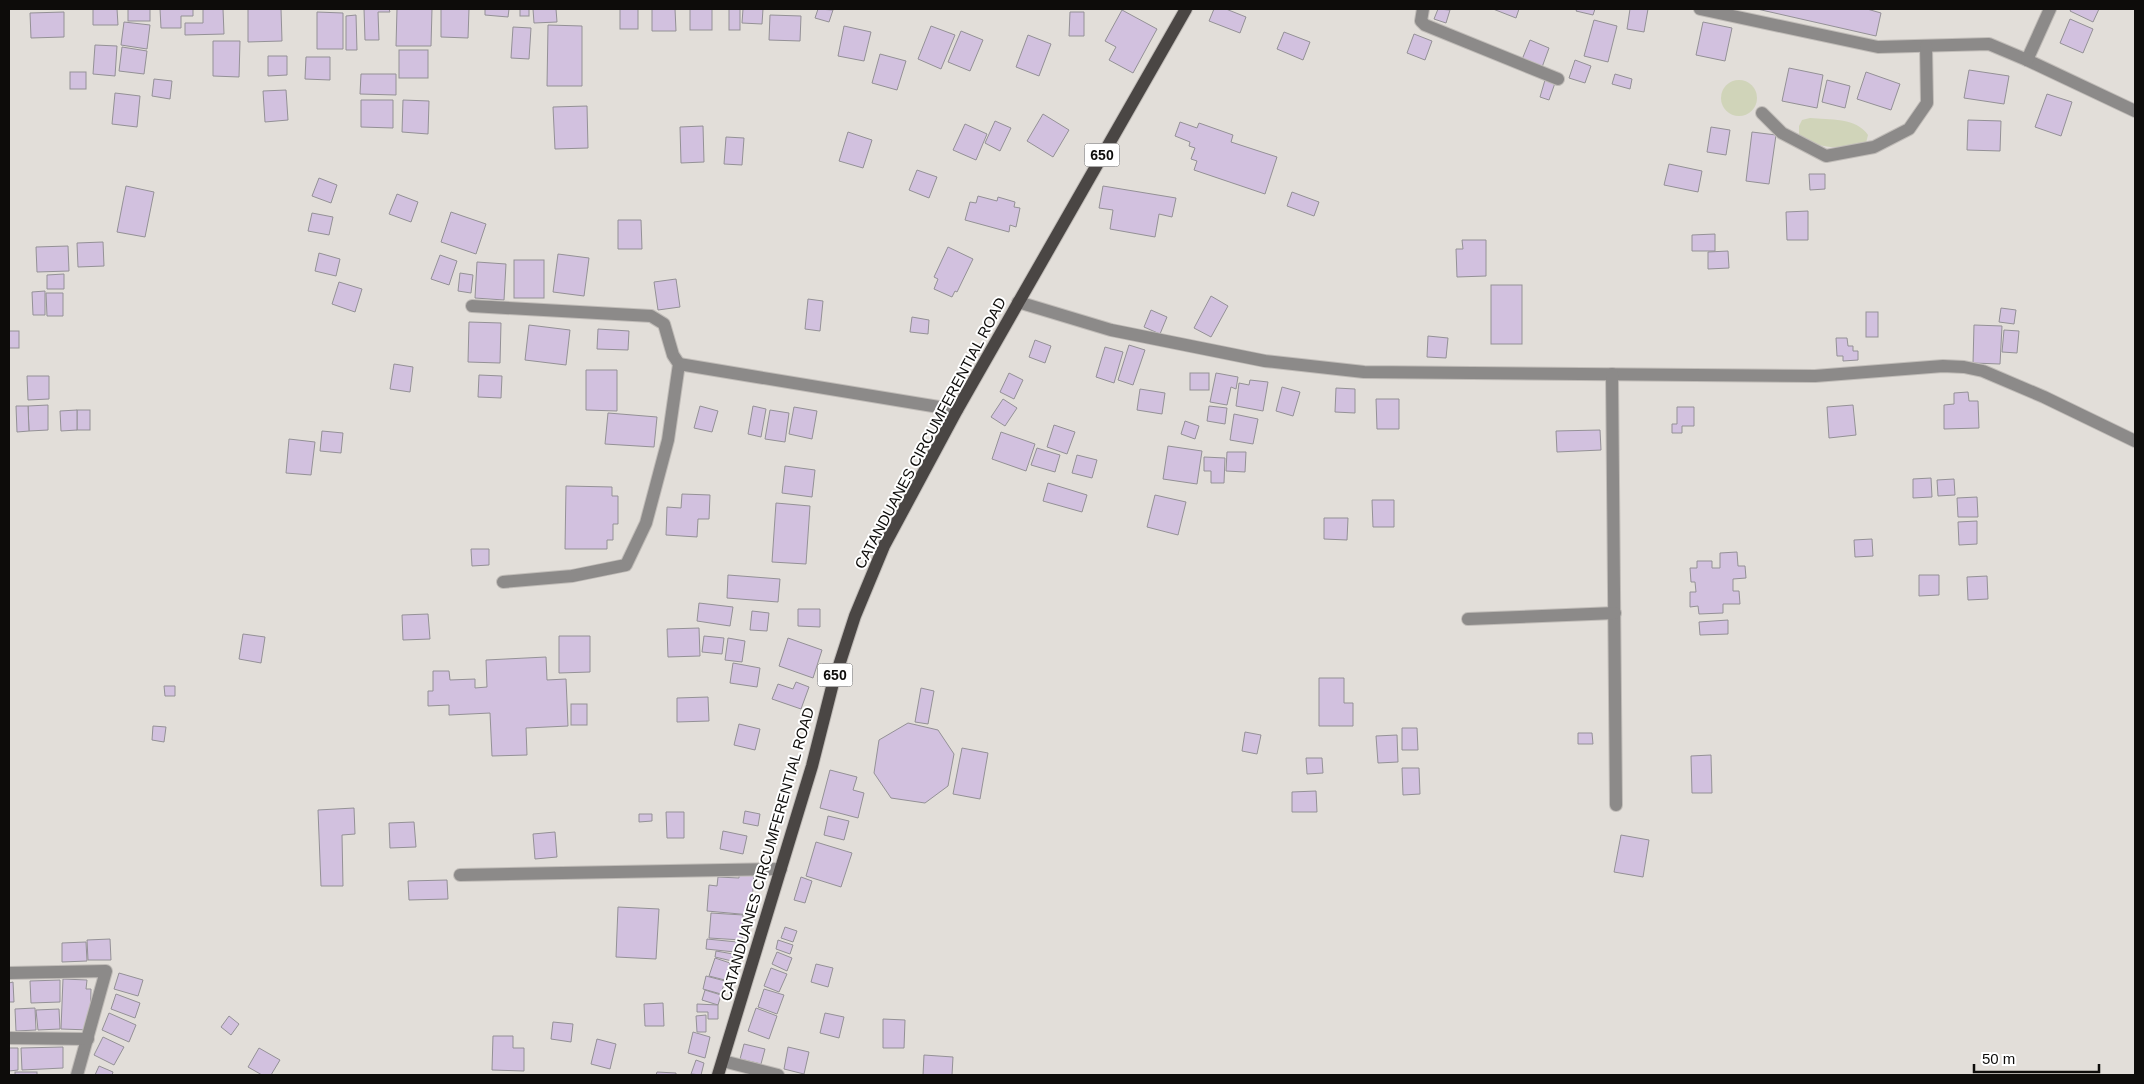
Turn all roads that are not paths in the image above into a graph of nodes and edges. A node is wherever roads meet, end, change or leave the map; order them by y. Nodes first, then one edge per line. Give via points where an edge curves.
1 (1186, 9) edge
2 (1423, 9) edge
3 (1700, 9) edge
4 (2050, 9) edge
5 (1926, 46) junction
6 (2027, 60) junction
7 (1558, 79) dead end
8 (2135, 111) edge
9 (1762, 113) dead end
10 (1018, 302) junction
11 (472, 306) dead end
12 (679, 364) junction
13 (1612, 374) junction
14 (957, 410) junction
15 (2135, 442) edge
16 (503, 582) dead end
17 (1615, 613) junction
18 (1468, 619) dead end
19 (1616, 805) dead end
20 (781, 869) junction
21 (460, 875) dead end
22 (9, 973) edge
23 (9, 1038) edge
24 (88, 1039) junction
25 (723, 1061) junction
26 (77, 1075) edge
27 (718, 1075) edge
28 (778, 1075) edge

1 - 10 main road, CATANDUANES CIRCUMFERENTIAL ROAD / 650
2 - 7 street via 1425,25
3 - 5 street via 1878,47
4 - 6 street
5 - 6 street via 1989,44
5 - 9 street via 1927,103 1909,129 1874,147 1826,156 1782,133
6 - 8 street
10 - 13 street via 1111,330 1265,361 1364,372
10 - 14 main road, CATANDUANES CIRCUMFERENTIAL ROAD / 650
11 - 12 street via 650,316 664,324
12 - 14 street
12 - 16 street via 668,440 656,486 646,523 626,564 572,576
13 - 15 street via 1815,376 1964,367 1983,371 2044,397
13 - 17 street
14 - 20 main road, CATANDUANES CIRCUMFERENTIAL ROAD / 650 via 884,546 855,616
17 - 18 street
17 - 19 street
20 - 21 street
20 - 25 main road, CATANDUANES CIRCUMFERENTIAL ROAD / 650
22 - 24 street via 106,971
23 - 24 street
24 - 26 street
25 - 27 main road, CATANDUANES CIRCUMFERENTIAL ROAD / 650
25 - 28 street

